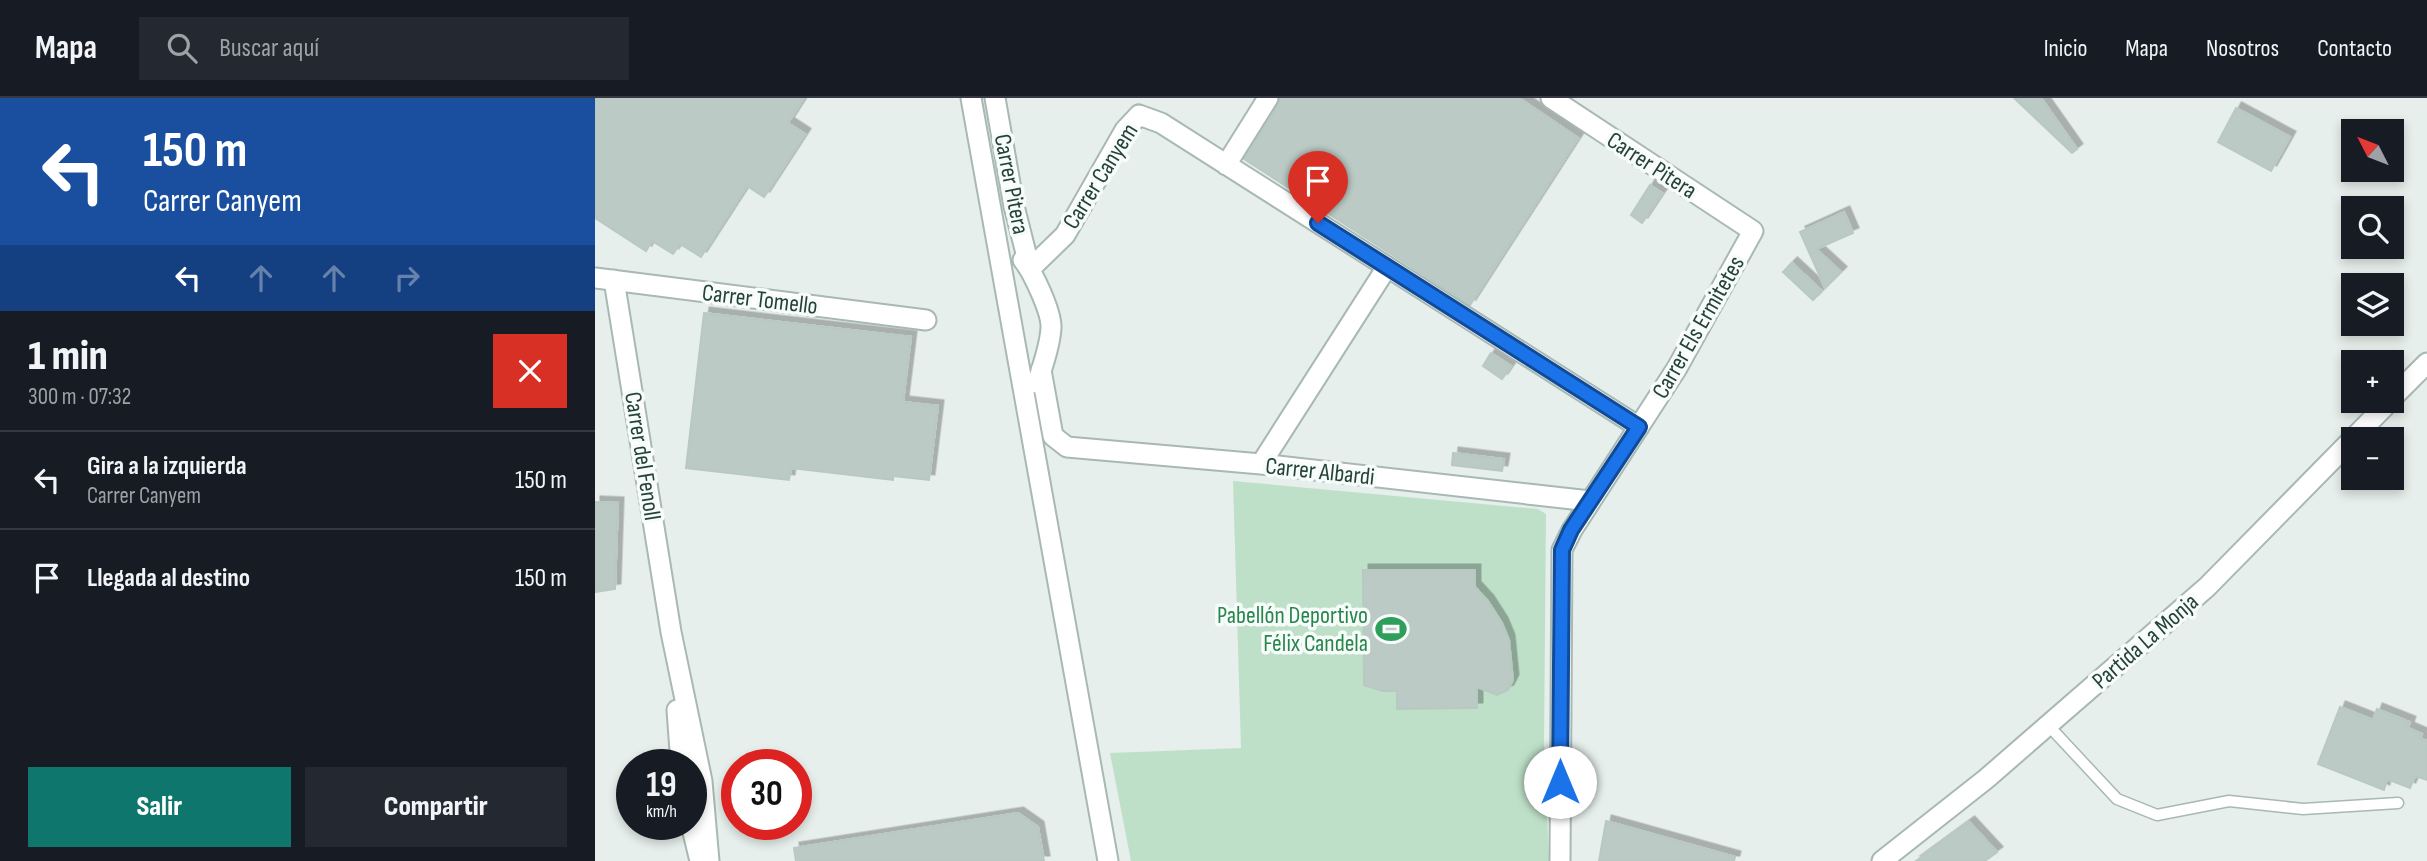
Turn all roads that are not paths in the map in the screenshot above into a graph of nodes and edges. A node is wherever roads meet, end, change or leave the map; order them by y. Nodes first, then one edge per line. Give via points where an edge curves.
1 (971, 98) edge
2 (995, 98) edge
3 (1268, 98) edge
4 (1551, 98) edge
5 (1226, 164) junction
6 (992, 219) junction
7 (1753, 231) joint
8 (1387, 267) junction
9 (1030, 269) junction
10 (605, 279) edge
11 (926, 320) dead end
12 (2427, 363) edge
13 (1041, 370) junction
14 (2404, 387) edge
15 (2378, 413) edge
16 (1027, 417) junction
17 (1639, 427) junction
18 (1261, 464) junction
19 (1591, 501) junction
20 (671, 632) junction
21 (2048, 724) junction
22 (680, 749) edge
23 (2398, 803) dead end
24 (694, 840) edge
25 (699, 861) edge
26 (709, 861) edge
27 (1108, 861) edge
28 (1560, 861) edge
29 (1882, 861) edge

1 - 6 street
2 - 9 street, Carrer Pitera
3 - 5 street
4 - 7 street, Carrer Pitera
5 - 8 street, Carrer Canyem
5 - 9 street, Carrer Canyem via 1161,123 1139,115 1125,130 1065,235
6 - 9 street
6 - 16 street
7 - 17 street, Carrer Els Ermitetes
8 - 17 street, Carrer Canyem
8 - 18 street
9 - 13 street via 1052,326
10 - 11 street, Carrer Tomello
10 - 20 street, Carrer del Fenoll
12 - 14 street, Partida La Monja
13 - 16 street
13 - 18 street, Carrer Albardi via 1053,436 1067,447
15 - 21 street, Partida La Monja via 2207,587
16 - 27 street
17 - 19 street, Carrer Els Ermitetes
18 - 19 street, Carrer Albardi
19 - 28 street, Carrer Els Ermitetes via 1562,550
20 - 22 street, Carrer del Fenoll
20 - 26 street, Carrer del Fenoll via 702,781
21 - 23 lane via 2117,799 2157,815 2229,801 2303,809
21 - 29 street, Partida La Monja
24 - 25 street

